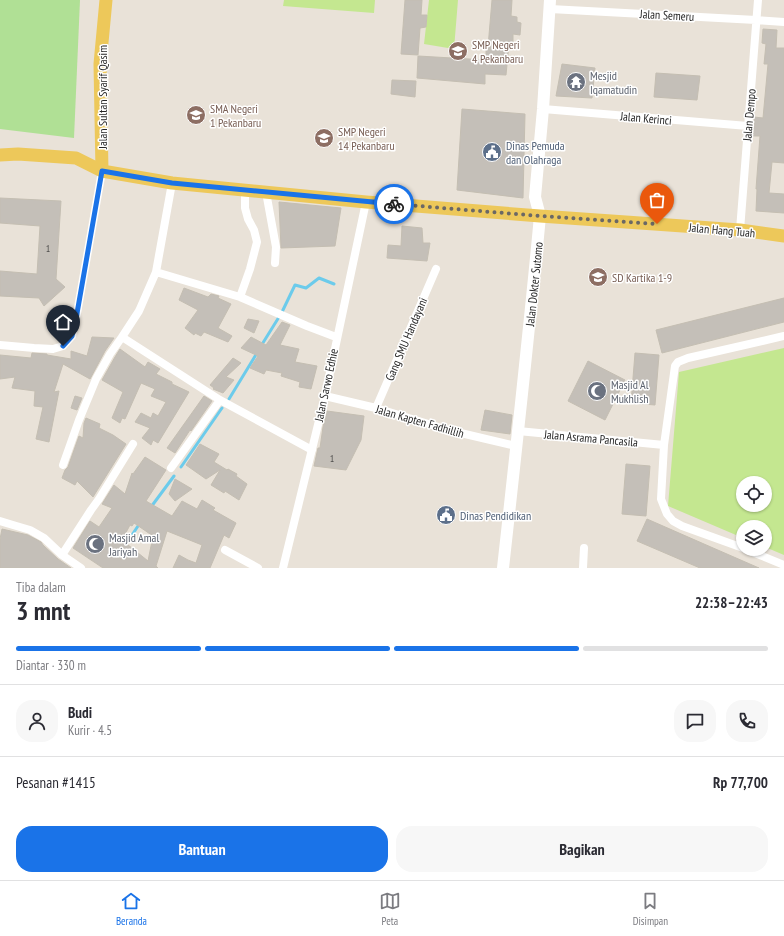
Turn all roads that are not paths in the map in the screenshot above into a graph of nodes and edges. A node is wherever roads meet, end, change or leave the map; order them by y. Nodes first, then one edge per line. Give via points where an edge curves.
1 (106, 0) edge
2 (758, 0) edge
3 (550, 4) edge
4 (756, 20) junction
5 (784, 22) edge
6 (543, 109) junction
7 (748, 126) junction
8 (0, 148) edge
9 (18, 154) junction
10 (0, 155) edge
11 (102, 171) junction
12 (172, 183) junction
13 (245, 190) junction
14 (266, 192) junction
15 (366, 202) junction
16 (540, 216) junction
17 (740, 230) junction
18 (784, 236) edge
19 (275, 263) dead end
20 (436, 270) dead end
21 (156, 272) junction
22 (240, 297) junction
23 (784, 336) edge
24 (122, 337) junction
25 (336, 337) junction
26 (0, 345) edge
27 (324, 396) junction
28 (220, 400) junction
29 (376, 408) junction
30 (518, 431) junction
31 (133, 444) dead end
32 (664, 445) junction
33 (516, 446) junction
34 (312, 450) junction
35 (63, 465) dead end
36 (171, 468) dead end
37 (0, 521) edge
38 (736, 546) edge
39 (584, 548) dead end
40 (225, 550) dead end
41 (62, 555) junction
42 (762, 556) edge
43 (784, 565) edge
44 (81, 568) edge
45 (258, 568) edge
46 (283, 568) edge
47 (503, 568) edge
48 (582, 568) edge

1 - 11 main road, Jalan Sultan Syarif Qasim via 100,64
2 - 4 street, Jalan Dempo
3 - 4 street, Jalan Semeru
3 - 6 main road, Jalan Dokter Sutomo
4 - 5 street, Jalan Semeru
4 - 7 street, Jalan Dempo
6 - 7 street, Jalan Kerinci
6 - 16 main road, Jalan Dokter Sutomo via 535,197
7 - 17 street, Jalan Dempo
8 - 9 main road, Jalan Hang Tuah
9 - 10 main road, Jalan Hang Tuah
9 - 11 main road, Jalan Hang Tuah via 76,158
11 - 12 main road, Jalan Hang Tuah
11 - 26 street via 72,336 63,346 53,349
12 - 13 main road, Jalan Hang Tuah
12 - 21 street
13 - 14 main road, Jalan Hang Tuah
13 - 22 street via 245,208 257,242
14 - 15 main road, Jalan Hang Tuah
14 - 19 street via 276,247
15 - 16 main road, Jalan Hang Tuah
15 - 25 street, Jalan Sarwo Edhie
16 - 17 main road, Jalan Hang Tuah
16 - 30 main road, Jalan Dokter Sutomo
17 - 18 main road, Jalan Hang Tuah
20 - 29 street, Gang SMU Handayani
21 - 22 street
21 - 24 street via 139,311
22 - 25 street
23 - 32 street via 678,362 675,366
24 - 28 street
24 - 35 street via 96,379
25 - 27 street, Jalan Sarwo Edhie
27 - 29 street, Jalan Kapten Fadhillih
27 - 34 street, Jalan Sarwo Edhie
28 - 34 street
28 - 36 street
29 - 33 street, Jalan Kapten Fadhillih via 448,430
30 - 32 street, Jalan Asrama Pancasila
30 - 33 main road, Jalan Dokter Sutomo
31 - 41 street
32 - 38 street via 661,499 667,514 682,526
33 - 47 main road, Jalan Dokter Sutomo
34 - 46 street, Jalan Sarwo Edhie
37 - 41 street via 30,530 44,538
39 - 48 street
40 - 45 street
41 - 44 street
42 - 43 street

